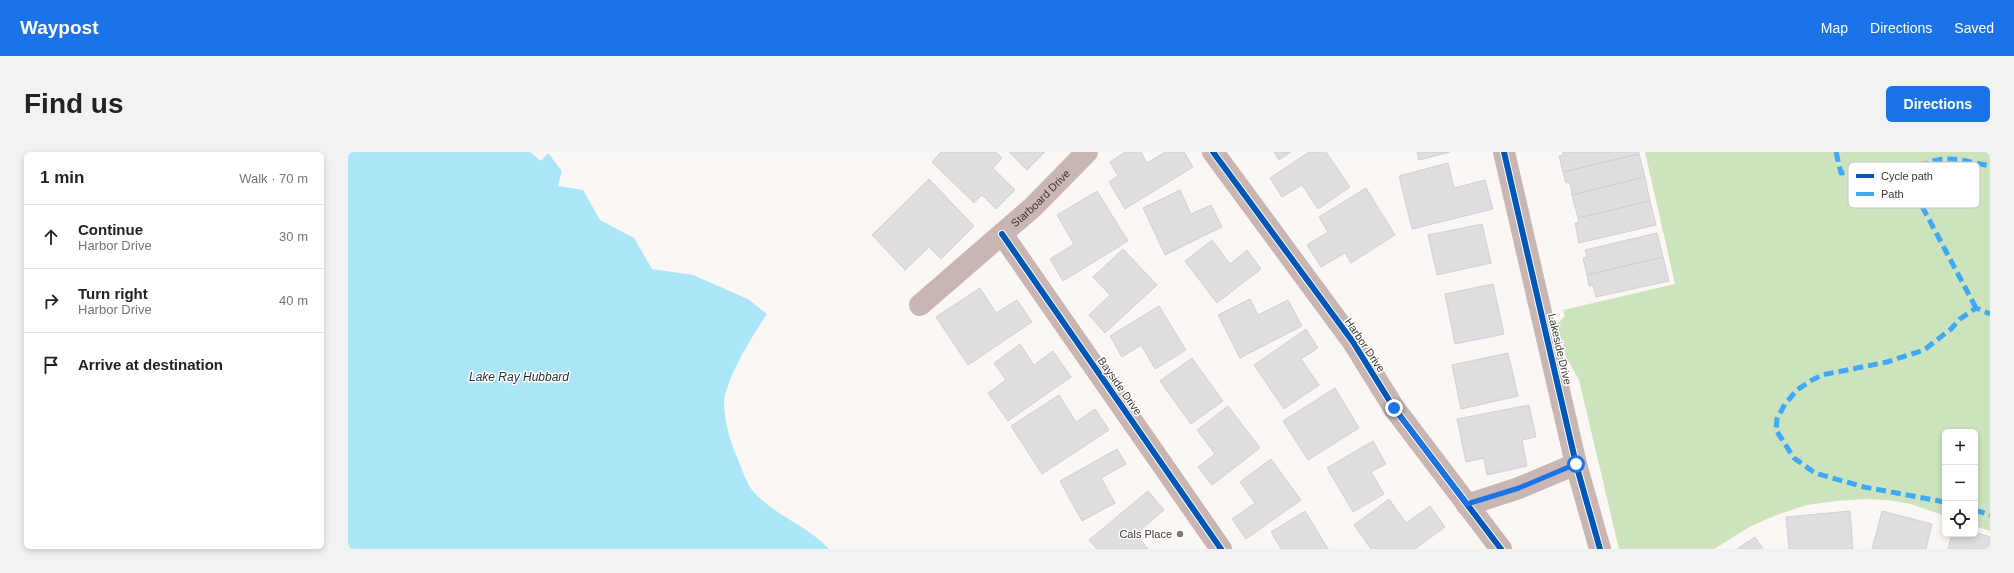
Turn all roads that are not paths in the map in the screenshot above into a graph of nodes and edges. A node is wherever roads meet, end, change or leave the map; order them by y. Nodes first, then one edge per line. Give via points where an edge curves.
1 (1087, 152) edge
2 (1213, 152) edge
3 (1504, 152) edge
4 (1002, 234) junction
5 (920, 305) dead end
6 (1576, 464) junction
7 (1467, 504) junction
8 (1221, 549) edge
9 (1501, 549) edge
10 (1600, 549) edge

1 - 4 street, Starboard Drive via 1033,207
2 - 7 street, Harbor Drive via 1353,342 1394,408
3 - 6 street, Lakeside Drive
4 - 5 street, Starboard Drive
4 - 8 street, Bayside Drive
6 - 7 street via 1519,488
6 - 10 street, Lakeside Drive
7 - 9 street, Harbor Drive

